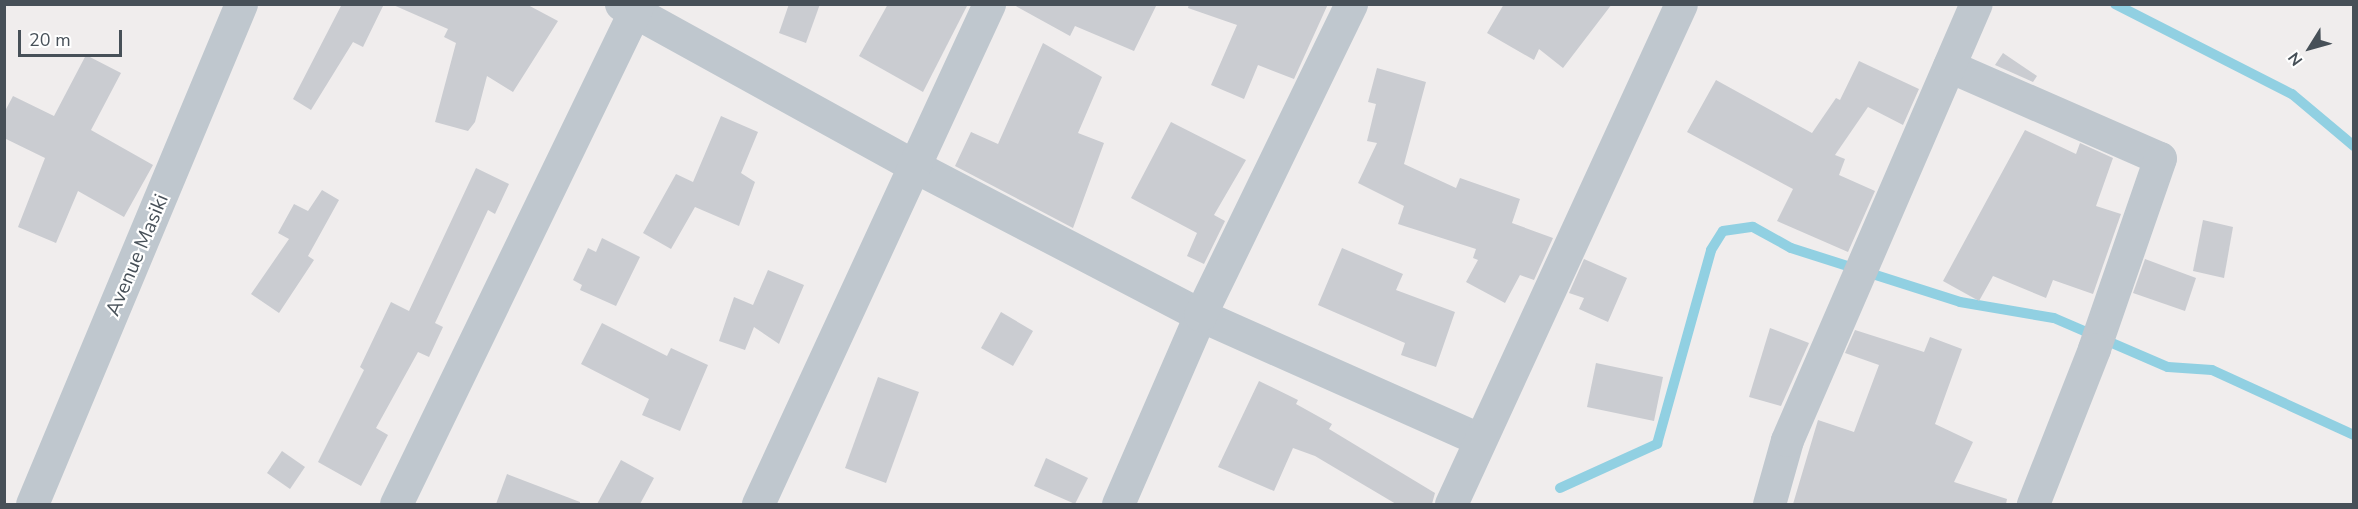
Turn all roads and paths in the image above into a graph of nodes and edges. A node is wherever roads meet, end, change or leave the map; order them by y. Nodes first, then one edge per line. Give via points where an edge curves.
1 (241, 4) edge
2 (989, 4) edge
3 (1351, 4) edge
4 (1681, 4) edge
5 (1976, 4) edge
6 (631, 7) edge
7 (1949, 66) junction
8 (916, 167) junction
9 (1200, 315) junction
10 (1478, 439) junction
11 (32, 504) edge
12 (396, 504) edge
13 (758, 504) edge
14 (1118, 504) edge
15 (1451, 504) edge
16 (1769, 504) edge
17 (2033, 504) edge

1 - 11 street, Avenue Masiki
2 - 8 street
3 - 9 street
4 - 10 street
5 - 7 street
6 - 8 street
6 - 12 street
7 - 16 street via 1787,440
7 - 17 street via 2160,158 2098,336
8 - 9 street
8 - 13 street
9 - 10 street
9 - 14 street
10 - 15 street

